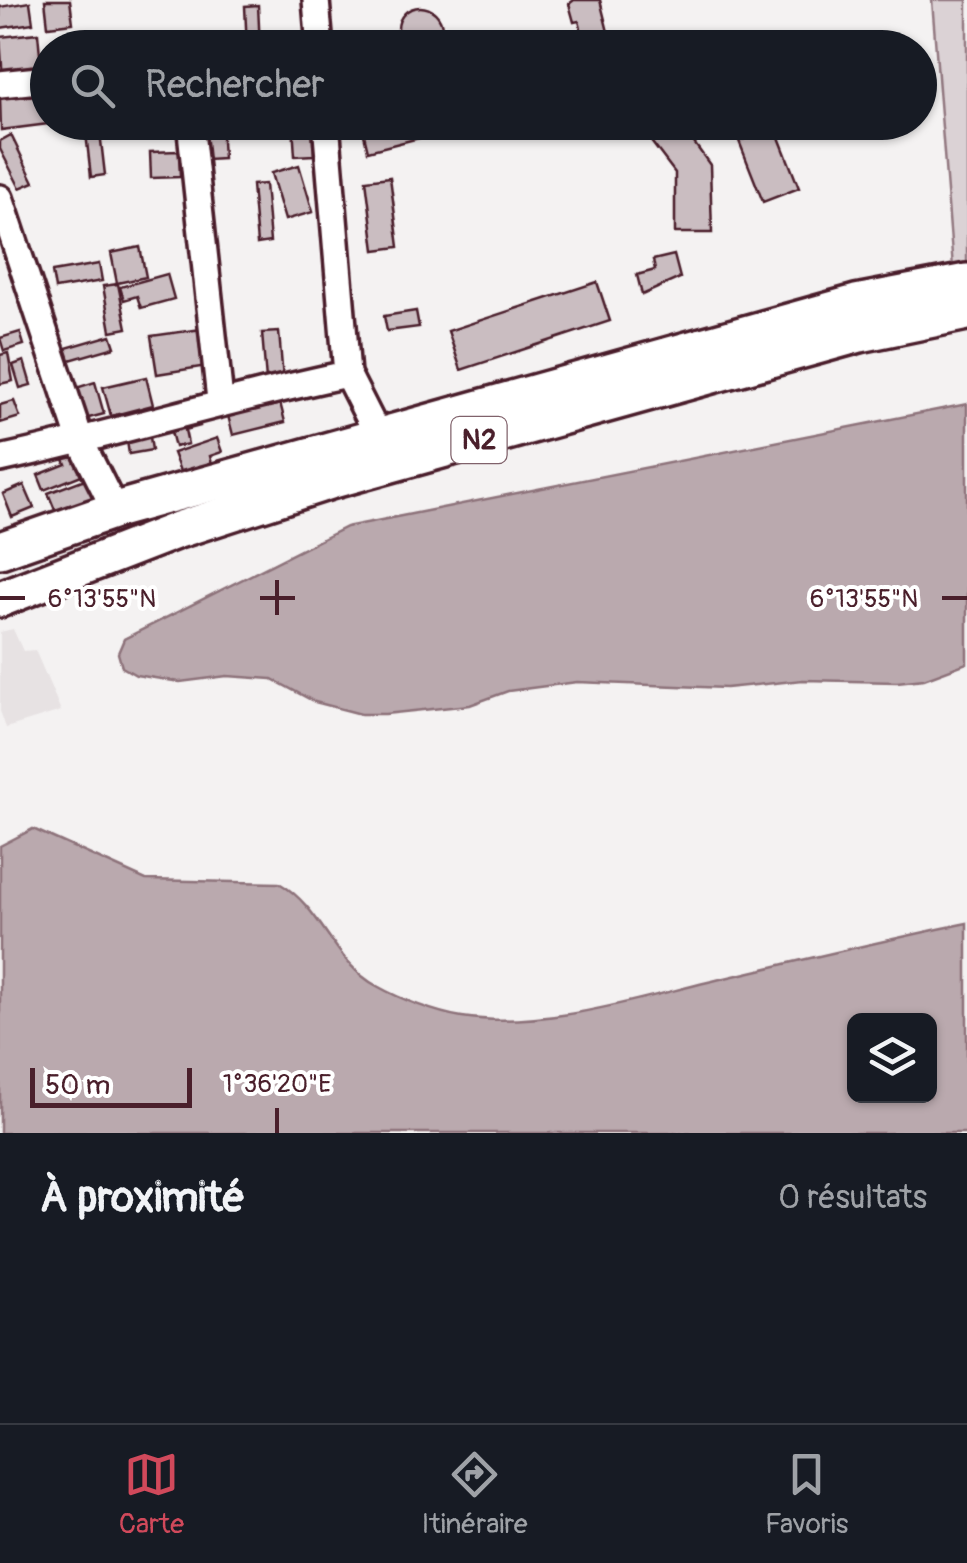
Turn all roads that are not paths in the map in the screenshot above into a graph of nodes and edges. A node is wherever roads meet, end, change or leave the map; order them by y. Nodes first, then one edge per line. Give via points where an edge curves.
1 (316, 0) edge
2 (314, 30) edge
3 (30, 81) edge
4 (0, 84) edge
5 (192, 140) edge
6 (328, 140) edge
7 (0, 198) edge
8 (967, 282) edge
9 (967, 312) edge
10 (347, 374) junction
11 (220, 400) junction
12 (81, 442) junction
13 (386, 451) junction
14 (0, 459) edge
15 (115, 510) junction
16 (0, 550) edge
17 (0, 599) edge

1 - 2 street
3 - 4 street
5 - 11 street
6 - 10 street
7 - 12 street
8 - 13 highway, N2 via 856,302
9 - 13 highway, N2
10 - 11 street
10 - 13 street
11 - 12 street
12 - 14 street
12 - 15 street
13 - 15 highway, N2
13 - 17 highway, N2
15 - 16 highway, N2

